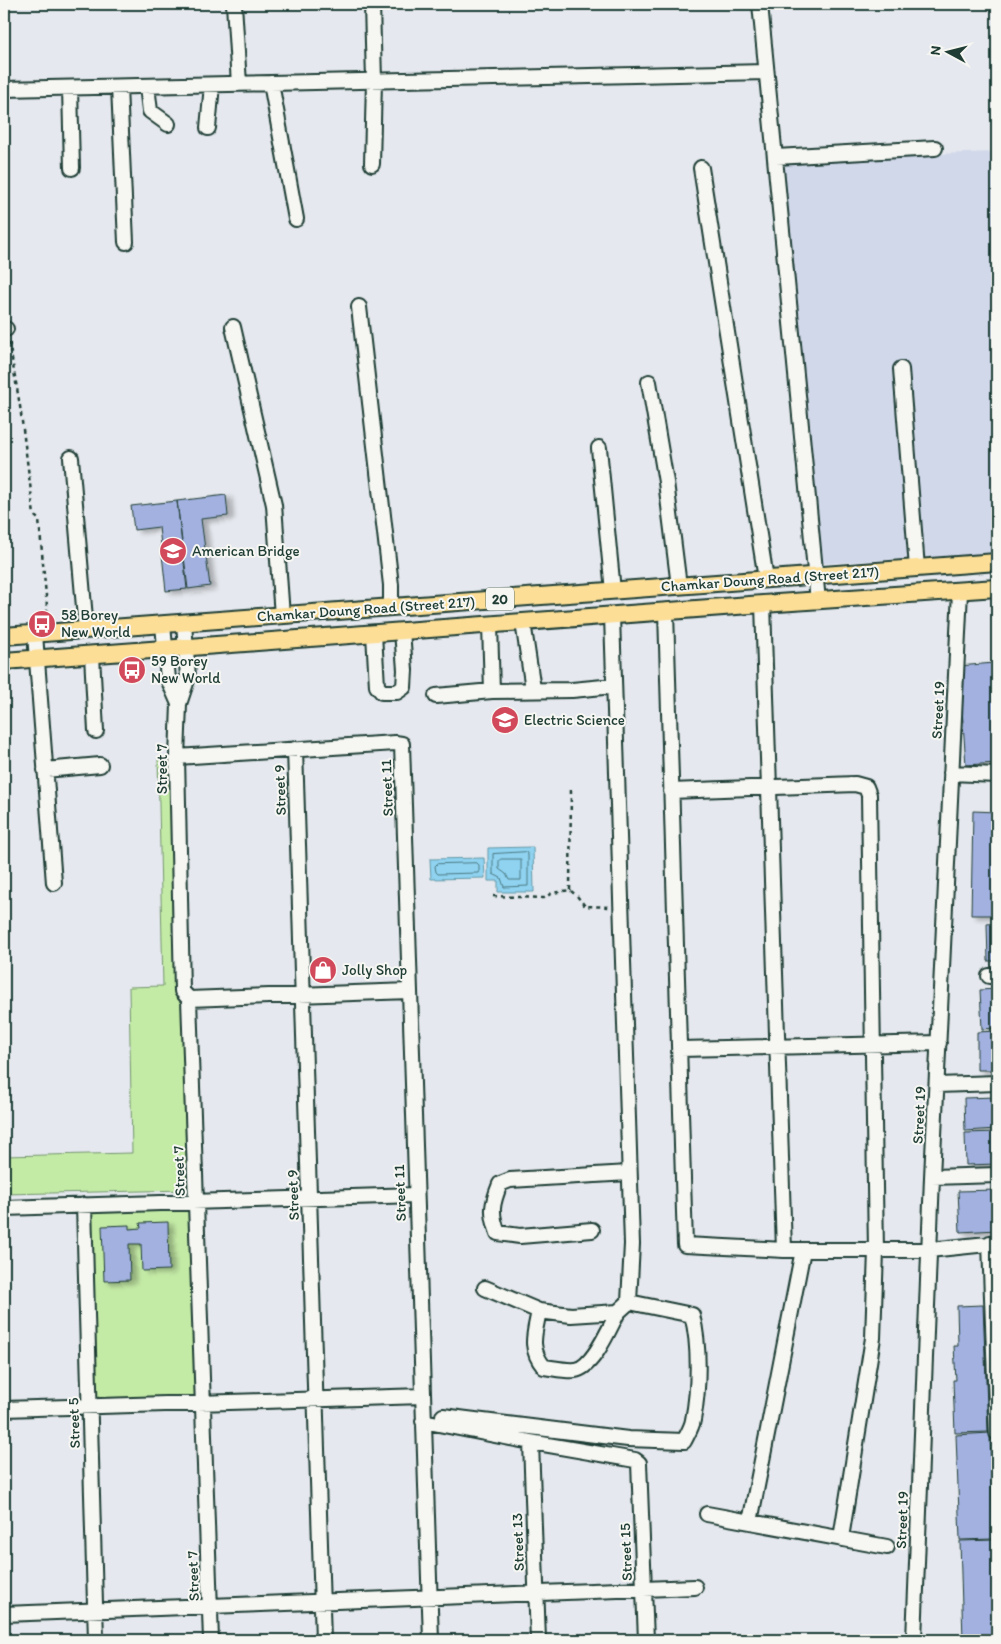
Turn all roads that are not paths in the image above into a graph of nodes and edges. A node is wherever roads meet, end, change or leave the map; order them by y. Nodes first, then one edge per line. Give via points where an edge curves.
1 (234, 4) edge
2 (372, 4) edge
3 (760, 4) edge
4 (766, 72) junction
5 (374, 81) junction
6 (271, 83) junction
7 (212, 84) junction
8 (239, 84) junction
9 (146, 86) junction
10 (119, 87) junction
11 (70, 88) junction
12 (4, 89) edge
13 (168, 124) dead end
14 (208, 128) dead end
15 (935, 148) dead end
16 (776, 157) junction
17 (372, 164) dead end
18 (72, 168) dead end
19 (701, 168) dead end
20 (296, 218) dead end
21 (126, 242) dead end
22 (359, 307) dead end
23 (233, 327) dead end
24 (901, 368) dead end
25 (650, 382) dead end
26 (599, 448) dead end
27 (71, 458) dead end
28 (997, 562) edge
29 (918, 568) junction
30 (815, 575) junction
31 (766, 579) junction
32 (679, 586) junction
33 (997, 588) edge
34 (613, 591) junction
35 (960, 591) junction
36 (818, 600) junction
37 (763, 604) junction
38 (391, 607) junction
39 (666, 612) junction
40 (282, 616) junction
41 (612, 616) junction
42 (523, 622) junction
43 (184, 623) junction
44 (163, 624) junction
45 (490, 625) junction
46 (86, 630) junction
47 (402, 632) junction
48 (43, 633) junction
49 (374, 634) junction
50 (4, 636) edge
51 (187, 648) junction
52 (165, 650) junction
53 (92, 655) junction
54 (37, 659) junction
55 (4, 662) edge
56 (614, 686) junction
57 (533, 690) junction
58 (492, 691) junction
59 (436, 696) dead end
60 (179, 704) junction
61 (96, 731) dead end
62 (295, 749) junction
63 (178, 757) junction
64 (100, 765) dead end
65 (46, 770) junction
66 (951, 773) junction
67 (997, 775) edge
68 (769, 787) junction
69 (671, 791) junction
70 (54, 883) dead end
71 (410, 991) junction
72 (302, 995) junction
73 (189, 999) junction
74 (938, 1043) junction
75 (872, 1045) junction
76 (777, 1047) junction
77 (680, 1049) junction
78 (997, 1083) edge
79 (936, 1085) junction
80 (630, 1173) junction
81 (997, 1175) edge
82 (932, 1176) junction
83 (416, 1195) junction
84 (309, 1198) junction
85 (196, 1202) junction
86 (84, 1206) junction
87 (4, 1208) edge
88 (592, 1230) dead end
89 (994, 1243) edge
90 (784, 1250) junction
91 (803, 1250) junction
92 (929, 1250) junction
93 (876, 1251) junction
94 (485, 1288) dead end
95 (629, 1302) junction
96 (539, 1311) junction
97 (618, 1312) junction
98 (423, 1396) junction
99 (315, 1399) junction
100 (203, 1402) junction
101 (90, 1406) junction
102 (4, 1408) edge
103 (443, 1416) dead end
104 (997, 1420) edge
105 (424, 1421) junction
106 (997, 1432) edge
107 (531, 1442) junction
108 (707, 1514) dead end
109 (750, 1522) junction
110 (841, 1538) junction
111 (888, 1547) dead end
112 (695, 1587) dead end
113 (644, 1589) junction
114 (536, 1593) junction
115 (429, 1598) junction
116 (322, 1601) junction
117 (210, 1606) junction
118 (95, 1611) junction
119 (4, 1614) edge
120 (96, 1640) edge
121 (211, 1640) edge
122 (323, 1640) edge
123 (431, 1640) edge
124 (538, 1640) edge
125 (646, 1640) edge
126 (914, 1640) edge

1 - 8 street
2 - 5 street
3 - 4 street
4 - 5 street
4 - 16 street
5 - 6 street
5 - 17 street
6 - 8 street
6 - 20 street
7 - 8 street
7 - 9 street
7 - 14 street
9 - 10 street
9 - 13 street via 150,112
10 - 11 street
10 - 21 street
11 - 12 street
11 - 18 street
15 - 16 street
16 - 30 street
19 - 31 street
22 - 38 street via 392,585
23 - 40 street via 274,505
24 - 29 street
25 - 32 street
26 - 34 street
27 - 46 street
28 - 29 main road, Chamkar Doung Road (Street 217) / 20
29 - 30 main road, Chamkar Doung Road (Street 217) / 20
30 - 31 main road, Chamkar Doung Road (Street 217) / 20
30 - 36 street
31 - 32 main road, Chamkar Doung Road (Street 217) / 20
32 - 34 main road, Chamkar Doung Road (Street 217) / 20
33 - 35 main road, Chamkar Doung Road (Street 217) / 20
34 - 38 main road, Chamkar Doung Road (Street 217) / 20
35 - 36 main road, Chamkar Doung Road (Street 217) / 20
35 - 66 street, Street 19
36 - 37 main road, Chamkar Doung Road (Street 217) / 20
37 - 39 main road, Chamkar Doung Road (Street 217) / 20
37 - 68 street
38 - 40 main road, Chamkar Doung Road (Street 217) / 20
39 - 41 main road, Chamkar Doung Road (Street 217) / 20
39 - 69 street
40 - 43 main road, Chamkar Doung Road (Street 217) / 20
41 - 42 main road, Chamkar Doung Road (Street 217) / 20
41 - 56 street
42 - 45 main road, Chamkar Doung Road (Street 217) / 20
42 - 57 street
43 - 44 main road, Chamkar Doung Road (Street 217) / 20
43 - 51 street, Street 7
44 - 46 main road, Chamkar Doung Road (Street 217) / 20
44 - 52 street, Street 7
45 - 47 main road, Chamkar Doung Road (Street 217) / 20
45 - 58 street
46 - 48 main road, Chamkar Doung Road (Street 217) / 20
47 - 49 main road, Chamkar Doung Road (Street 217) / 20
47 - 49 street via 404,687 397,692 382,692 377,686
48 - 50 main road, Chamkar Doung Road (Street 217) / 20
48 - 54 street
49 - 51 main road, Chamkar Doung Road (Street 217) / 20
51 - 52 main road, Chamkar Doung Road (Street 217) / 20
51 - 60 street, Street 7 via 188,677
52 - 53 main road, Chamkar Doung Road (Street 217) / 20
52 - 60 street, Street 7 via 168,679
53 - 54 main road, Chamkar Doung Road (Street 217) / 20
53 - 61 street
54 - 55 main road, Chamkar Doung Road (Street 217) / 20
54 - 65 street
56 - 57 street
56 - 80 street
57 - 58 street
58 - 59 street
60 - 63 street, Street 7
62 - 63 street
62 - 71 street, Street 11 via 402,744
62 - 72 street, Street 9
63 - 73 street, Street 7 via 182,991
64 - 65 street
65 - 70 street
66 - 67 street
66 - 74 street, Street 19
68 - 69 street
68 - 75 street via 855,784 866,787 869,795
68 - 76 street
69 - 77 street
71 - 72 street
71 - 83 street, Street 11
72 - 73 street
72 - 84 street, Street 9
73 - 85 street, Street 7
74 - 75 street
74 - 79 street, Street 19
75 - 76 street
75 - 93 street
76 - 77 street
76 - 90 street
77 - 90 street via 685,1245
78 - 79 street
79 - 82 street, Street 19
80 - 88 street via 510,1180 500,1184 492,1203 492,1218 498,1233 520,1236
80 - 95 street via 632,1244
81 - 82 street
82 - 92 street, Street 19
83 - 84 street
83 - 98 street, Street 11
84 - 85 street
84 - 99 street, Street 9
85 - 86 street
85 - 100 street, Street 7
86 - 87 street
86 - 101 street, Street 5
89 - 92 street
89 - 104 street
90 - 91 street
91 - 93 street
91 - 109 street
92 - 93 street
92 - 126 street, Street 19
93 - 110 street via 873,1338
94 - 96 street
95 - 97 street
95 - 103 street via 692,1315 698,1376 693,1422 684,1441 628,1439
96 - 97 street via 571,1315
96 - 97 street via 533,1344 536,1358 544,1367 576,1370 586,1364 600,1345
98 - 99 street
98 - 105 street, Street 11
99 - 100 street
99 - 116 street, Street 9
100 - 101 street
100 - 117 street, Street 7
101 - 102 street
101 - 118 street, Street 5
104 - 106 street
105 - 107 street
105 - 115 street, Street 11
107 - 113 street, Street 15 via 639,1463
107 - 114 street, Street 13
108 - 109 street
109 - 110 street
110 - 111 street
112 - 113 street
113 - 114 street
113 - 125 street, Street 15
114 - 115 street
114 - 124 street, Street 13
115 - 116 street
115 - 123 street, Street 11
116 - 117 street
116 - 122 street, Street 9
117 - 118 street
117 - 121 street, Street 7
118 - 119 street
118 - 120 street, Street 5

